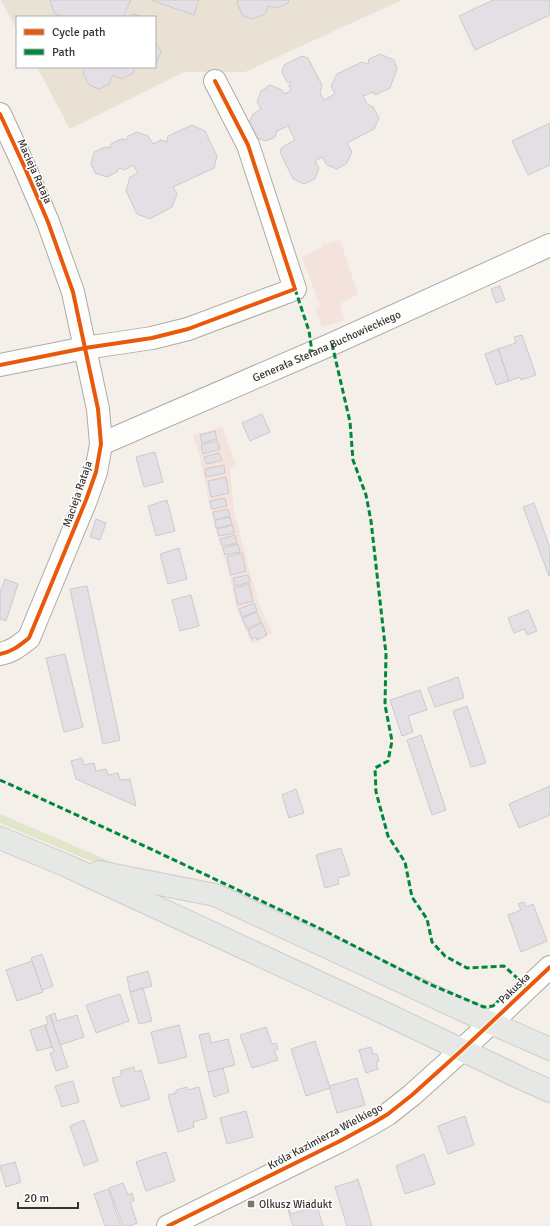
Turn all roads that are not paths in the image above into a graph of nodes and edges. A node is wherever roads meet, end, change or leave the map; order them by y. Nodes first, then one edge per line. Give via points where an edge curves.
1 (215, 81) dead end
2 (0, 114) edge
3 (550, 245) edge
4 (85, 348) junction
5 (0, 365) edge
6 (101, 444) junction
7 (0, 654) edge
8 (0, 838) edge
9 (65, 865) junction
10 (550, 967) edge
11 (491, 1023) junction
12 (550, 1049) edge
13 (462, 1050) junction
14 (550, 1091) edge
15 (168, 1226) edge

1 - 4 street via 248,145 295,289 188,329 152,338
2 - 4 street, Macieja Rataja via 48,222 73,292
3 - 6 street, Generała Stefana Buchowieckiego via 332,344
4 - 5 street
4 - 6 street, Macieja Rataja via 98,409
6 - 7 street, Macieja Rataja via 96,472 29,638 17,648
8 - 9 main road
9 - 11 main road via 215,895
9 - 13 main road
10 - 11 street, Pakuska
11 - 12 main road
11 - 13 street, Króla Kazimierza Wielkiego
13 - 14 main road
13 - 15 street, Króla Kazimierza Wielkiego via 412,1095 373,1123

